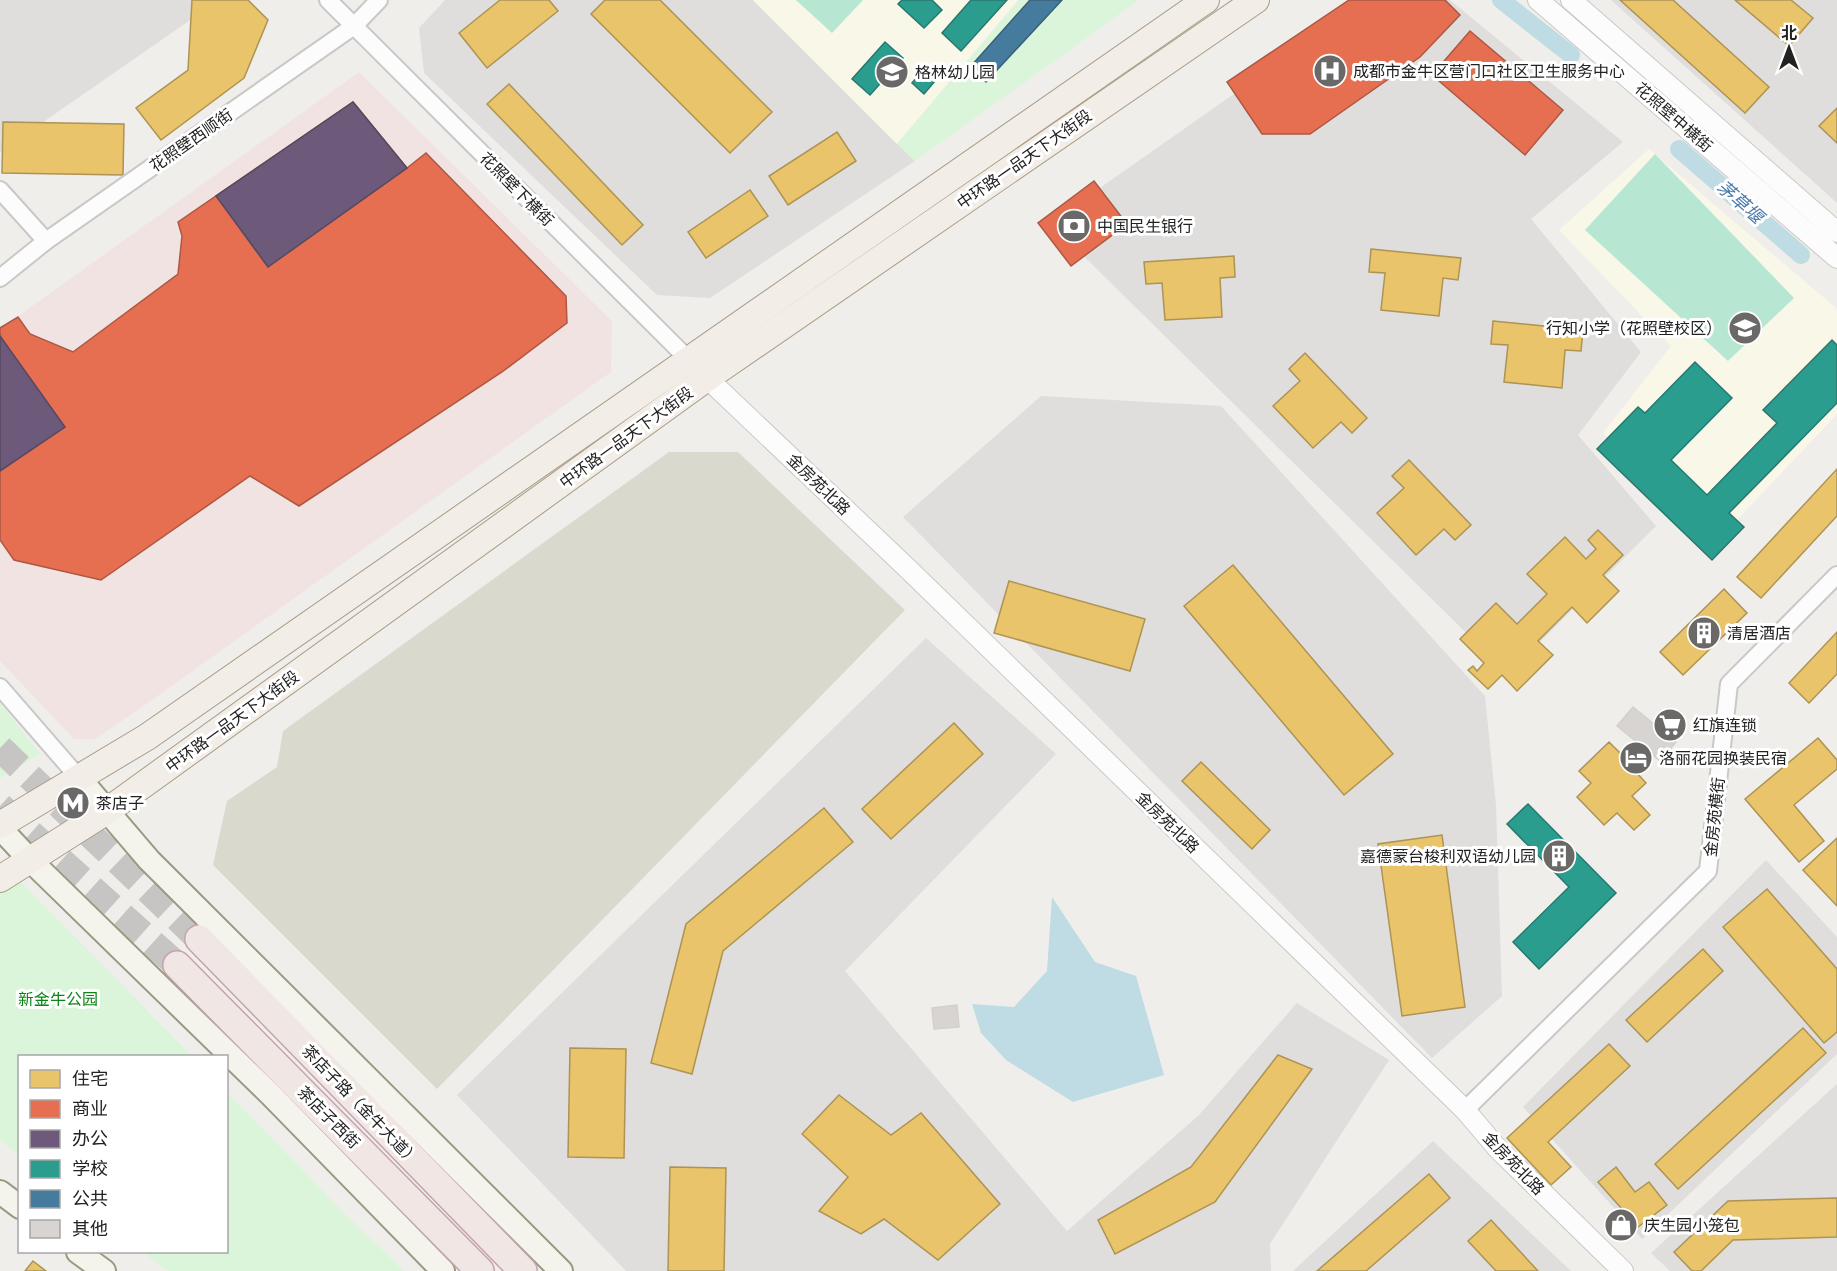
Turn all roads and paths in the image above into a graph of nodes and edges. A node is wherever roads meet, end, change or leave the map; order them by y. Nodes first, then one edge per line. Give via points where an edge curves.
1 (328, 0) edge
2 (379, 0) edge
3 (1206, 0) edge
4 (1256, 0) edge
5 (1538, 0) edge
6 (1570, 0) edge
7 (354, 26) junction
8 (0, 190) edge
9 (1837, 232) edge
10 (46, 241) junction
11 (1837, 258) edge
12 (0, 278) edge
13 (688, 360) junction
14 (707, 378) junction
15 (1837, 575) edge
16 (0, 687) edge
17 (79, 778) junction
18 (107, 812) junction
19 (0, 826) edge
20 (30, 860) junction
21 (0, 879) edge
22 (199, 939) tunnel mouth
23 (177, 965) tunnel mouth
24 (1465, 1110) junction
25 (0, 1192) edge
26 (18, 1206) edge
27 (81, 1253) edge
28 (104, 1271) edge
29 (443, 1271) edge
30 (480, 1271) edge
31 (523, 1271) edge
32 (561, 1271) edge
33 (1623, 1271) edge

1 - 7 street, 花照壁下横街
2 - 7 street, 花照壁西顺街
3 - 13 main road, 中环路一品天下大街段
4 - 14 main road, 中环路一品天下大街段
5 - 11 street, 花照壁中横街
6 - 9 street, 花照壁中横街
7 - 10 street, 花照壁西顺街
7 - 13 street, 花照壁下横街
8 - 10 street
10 - 12 street, 花照壁西顺街
13 - 14 street, 花照壁下横街
13 - 17 main road, 中环路一品天下大街段 via 157,730
14 - 18 main road, 中环路一品天下大街段
14 - 24 street, 金房苑北路
15 - 24 street, 金房苑横街 via 1729,684 1708,871
16 - 17 street
17 - 18 main road
17 - 19 main road, 中环路一品天下大街段
18 - 20 main road, 中环路一品天下大街段
18 - 32 main road via 149,860
19 - 20 main road
20 - 21 main road, 中环路一品天下大街段
20 - 29 main road via 270,1094
22 - 31 highway, 茶店子路（金牛大道）
23 - 30 highway, 茶店子西街
24 - 33 street, 金房苑北路 via 1498,1149
25 - 26 main road
27 - 28 main road

